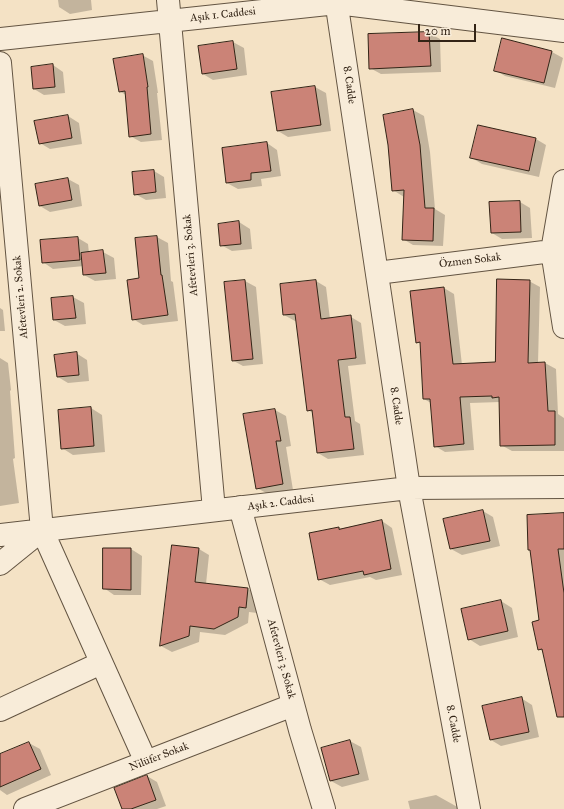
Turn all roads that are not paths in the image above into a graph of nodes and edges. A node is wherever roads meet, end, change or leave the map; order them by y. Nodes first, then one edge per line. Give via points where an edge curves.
1 (336, 1) edge
2 (169, 10) edge
3 (564, 31) edge
4 (0, 39) edge
5 (0, 64) edge
6 (564, 181) edge
7 (558, 252) edge
8 (376, 273) junction
9 (564, 327) edge
10 (564, 487) edge
11 (408, 488) junction
12 (240, 507) junction
13 (214, 510) junction
14 (42, 530) junction
15 (0, 535) edge
16 (0, 564) edge
17 (101, 663) junction
18 (293, 705) junction
19 (0, 710) edge
20 (146, 762) junction
21 (25, 809) edge
22 (324, 809) edge
23 (469, 809) edge

1 - 2 street, Aşık 1. Caddesi
1 - 3 street, Aşık 1. Caddesi
1 - 8 street, 8. Cadde
2 - 4 street, Aşık 1. Caddesi
2 - 13 street, Afetevleri 3. Sokak
5 - 14 street, Afetevleri 2. Sokak
6 - 7 street
7 - 8 street, Özmen Sokak
7 - 9 street
8 - 11 street, 8. Cadde
10 - 11 street, Aşık 2. Caddesi
11 - 12 street, Aşık 2. Caddesi
11 - 23 street, 8. Cadde
12 - 13 street, Aşık 2. Caddesi
12 - 18 street, Afetevleri 3. Sokak
13 - 14 street, Aşık 2. Caddesi
14 - 15 street, Aşık 2. Caddesi
14 - 16 street
14 - 17 street, Afetevleri 2. Sokak
17 - 19 street
17 - 20 street, Afetevleri 2. Sokak
18 - 20 street, Nilüfer Sokak
18 - 22 street, Afetevleri 3. Sokak
20 - 21 street, Nilüfer Sokak

